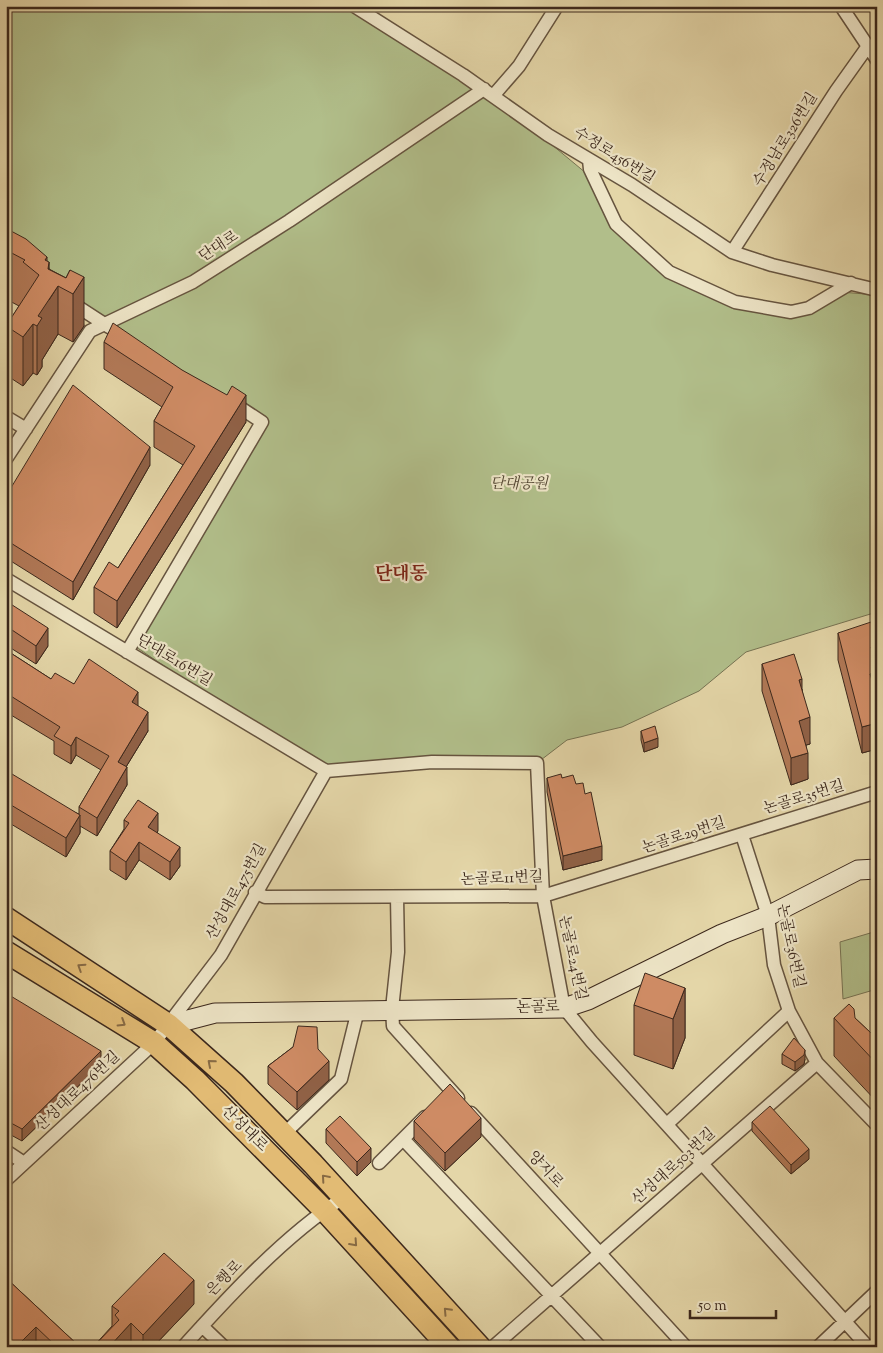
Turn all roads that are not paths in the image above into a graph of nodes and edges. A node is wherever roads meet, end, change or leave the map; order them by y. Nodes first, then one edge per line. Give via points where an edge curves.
1 (354, 6) edge
2 (557, 6) edge
3 (841, 6) edge
4 (868, 46) junction
5 (877, 60) edge
6 (489, 93) junction
7 (589, 160) junction
8 (732, 252) junction
9 (851, 283) junction
10 (877, 290) edge
11 (55, 292) edge
12 (104, 324) junction
13 (118, 333) edge
14 (222, 397) edge
15 (6, 418) edge
16 (26, 429) junction
17 (6, 460) edge
18 (6, 579) edge
19 (127, 652) junction
20 (326, 770) junction
21 (877, 792) edge
22 (742, 835) junction
23 (636, 869) joint
24 (877, 869) edge
25 (255, 892) junction
26 (543, 896) junction
27 (397, 897) junction
28 (768, 916) junction
29 (6, 918) edge
30 (6, 952) edge
31 (564, 1008) junction
32 (392, 1009) junction
33 (358, 1010) junction
34 (788, 1011) junction
35 (169, 1025) junction
36 (154, 1043) junction
37 (817, 1063) junction
38 (444, 1097) junction
39 (667, 1124) junction
40 (877, 1125) edge
41 (284, 1134) junction
42 (402, 1139) junction
43 (6, 1151) edge
44 (24, 1163) junction
45 (379, 1163) dead end
46 (703, 1163) junction
47 (6, 1180) edge
48 (343, 1198) junction
49 (324, 1210) junction
50 (601, 1254) junction
51 (877, 1291) edge
52 (553, 1296) junction
53 (845, 1321) junction
54 (202, 1326) junction
55 (183, 1347) edge
56 (224, 1347) edge
57 (449, 1347) edge
58 (480, 1347) edge
59 (493, 1347) edge
60 (600, 1347) edge
61 (686, 1347) edge
62 (818, 1347) edge
63 (868, 1347) edge

1 - 6 street, 수정로456번길
2 - 6 street, 단대로 via 519,66
3 - 4 street
4 - 5 street
4 - 8 street, 수정남로326번길
6 - 7 street, 수정로456번길
6 - 12 street, 단대로 via 193,282
7 - 8 street, 수정로456번길
7 - 9 street via 590,169 616,224 669,272 735,302 791,312 809,308
8 - 9 street, 수정로456번길 via 772,266
9 - 10 street, 수정로456번길
11 - 12 street
12 - 13 street
12 - 16 street, 단대로 via 90,331
14 - 19 street via 262,422
15 - 16 street
16 - 17 street, 단대로
18 - 19 street, 단대로16번길
19 - 20 street, 단대로16번길
20 - 25 street, 산성대로475번길
20 - 26 street, 논골로24번길 via 432,762 537,763
21 - 22 street, 논골로35번길
22 - 23 street, 논골로29번길
22 - 28 street, 논골로36번길
23 - 26 street, 논골로11번길
24 - 28 street, 논골로 via 858,870
25 - 27 street, 논골로11번길 via 265,897
25 - 35 street, 산성대로475번길 via 221,955
26 - 27 street, 논골로11번길
26 - 31 street, 논골로24번길
27 - 32 street via 398,952
28 - 31 street, 논골로 via 722,934 588,1000
28 - 34 street, 논골로36번길 via 774,965
35 -> 29 main road, 산성대로
30 -> 36 main road, 산성대로
31 - 32 street, 논골로
31 - 39 street, 논골로24번길
32 - 33 street, 논골로
32 - 38 street, 양지로 via 394,1026
33 - 35 street, 논골로 via 215,1013
33 - 41 street, 산성대로 via 341,1079
34 - 37 street, 논골로36번길
34 - 39 street
35 - 36 street, 산성대로476번길
41 -> 35 main road, 산성대로 via 234,1083
36 - 44 street, 산성대로476번길
36 - 49 main road, 산성대로
37 - 40 street, 논골로36번길
37 - 46 street, 산성대로503번길
38 - 42 street
38 - 50 street, 양지로
39 - 46 street, 논골로24번길
48 -> 41 main road, 산성대로
42 - 45 street
42 - 52 street
43 - 44 street
44 - 47 street, 산성대로476번길
46 - 50 street, 산성대로503번길
46 - 53 street, 논골로24번길
48 - 49 street, 은행로
58 -> 48 main road, 산성대로
49 - 54 street, 은행로
49 -> 57 main road, 산성대로
50 - 52 street, 산성대로503번길
50 - 61 street, 양지로
51 - 53 street
52 - 59 street, 산성대로503번길
52 - 60 street
53 - 62 street
53 - 63 street, 논골로24번길
54 - 55 street, 은행로
54 - 56 street

